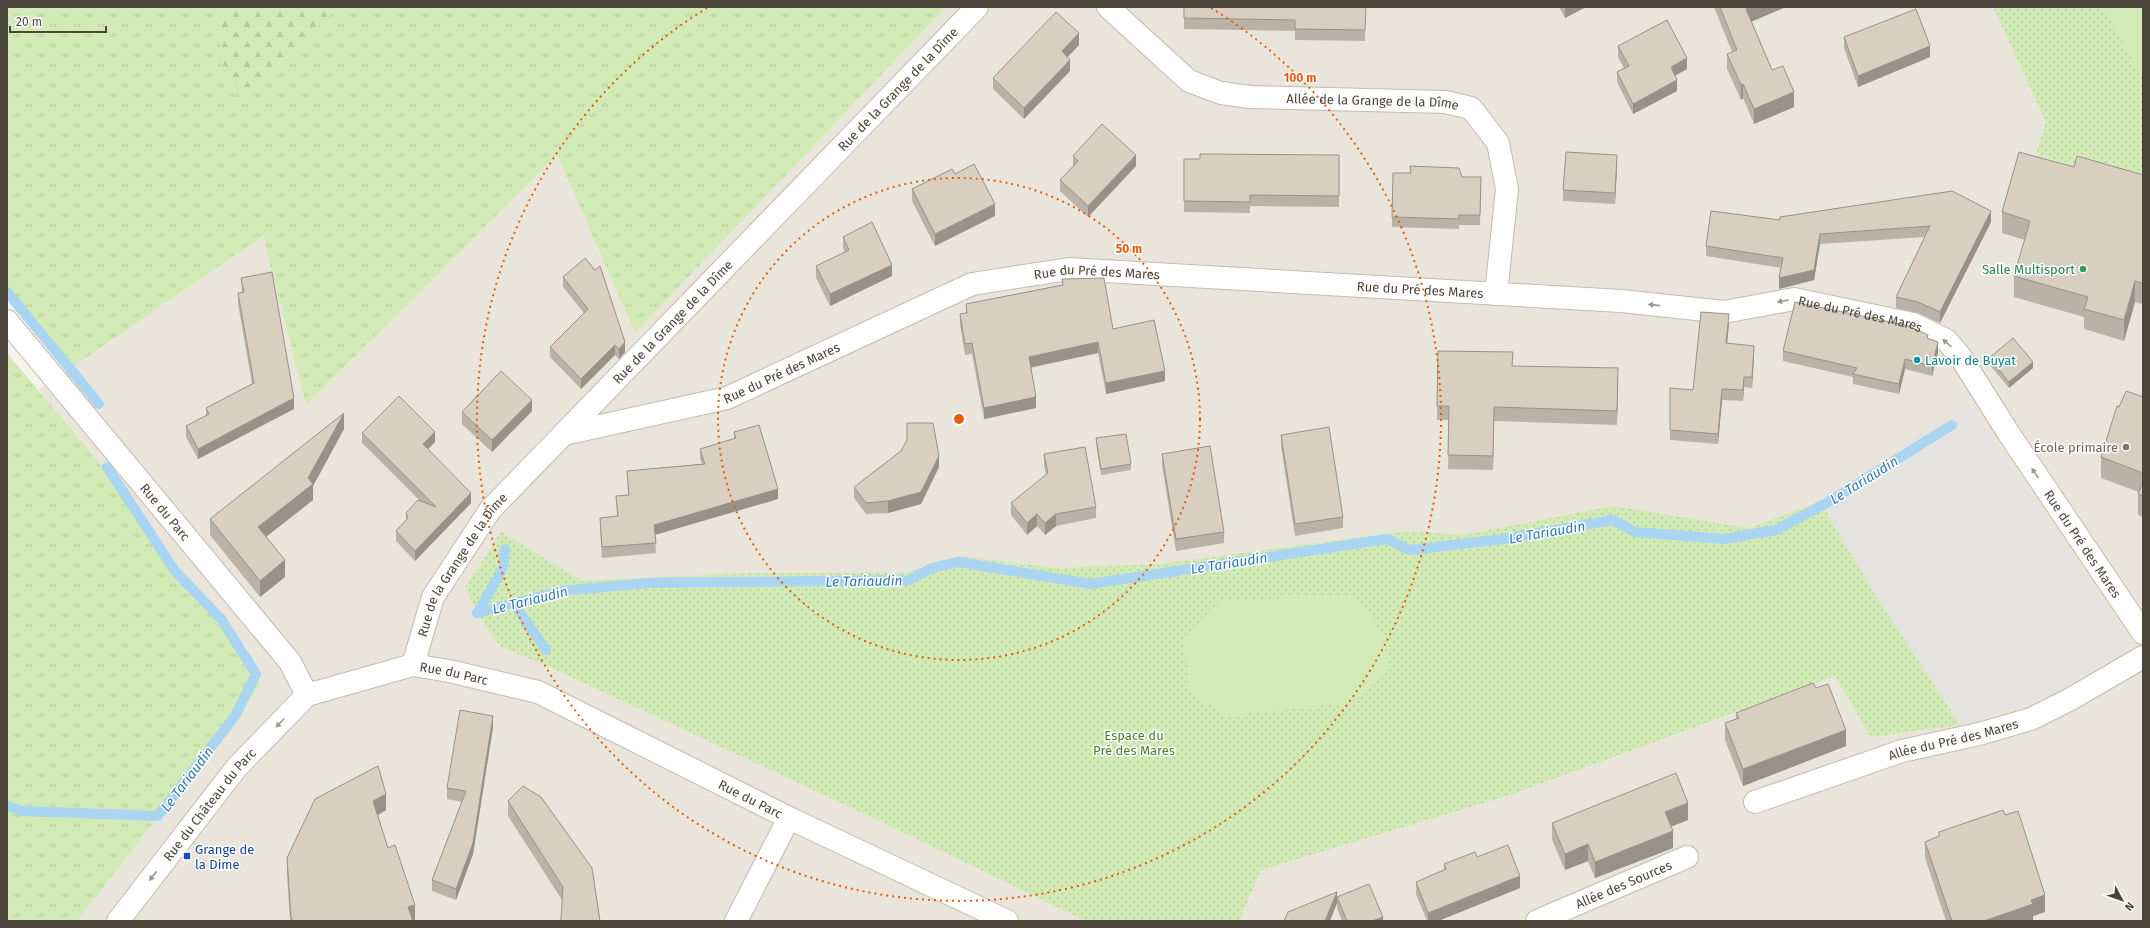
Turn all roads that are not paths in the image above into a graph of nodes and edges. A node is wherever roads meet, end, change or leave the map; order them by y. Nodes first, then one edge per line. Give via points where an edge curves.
1 (977, 7) edge
2 (1108, 7) edge
3 (1496, 294) junction
4 (7, 321) edge
5 (564, 434) junction
6 (2143, 633) edge
7 (2143, 657) edge
8 (413, 665) junction
9 (307, 695) junction
10 (1755, 802) dead end
11 (789, 818) junction
12 (1687, 857) dead end
13 (118, 921) edge
14 (736, 921) edge
15 (1007, 921) edge
16 (1538, 921) edge

1 - 5 street, Rue de la Grange de la Dîme
2 - 3 street, Allée de la Grange de la Dîme via 1190,81 1221,93 1250,97 1445,102 1471,108 1498,143 1507,189
3 - 5 street, Rue du Pré des Mares via 1062,270 972,284 727,398
6 -> 3 street, Rue du Pré des Mares via 2009,434 1960,356 1946,340 1913,324 1794,299 1724,312 1621,301
4 - 9 street, Rue du Parc via 271,638 290,662
5 - 8 street, Rue de la Grange de la Dîme via 490,510 433,597
7 - 10 street, Allée du Pré des Mares via 2031,719 1979,734 1902,751
8 - 9 street, Rue du Parc
8 - 11 street, Rue du Parc via 538,692
9 -> 13 street, Rue du Château du Parc via 237,767
11 - 14 street
11 - 15 street, Rue du Parc
12 - 16 street, Allée des Sources

